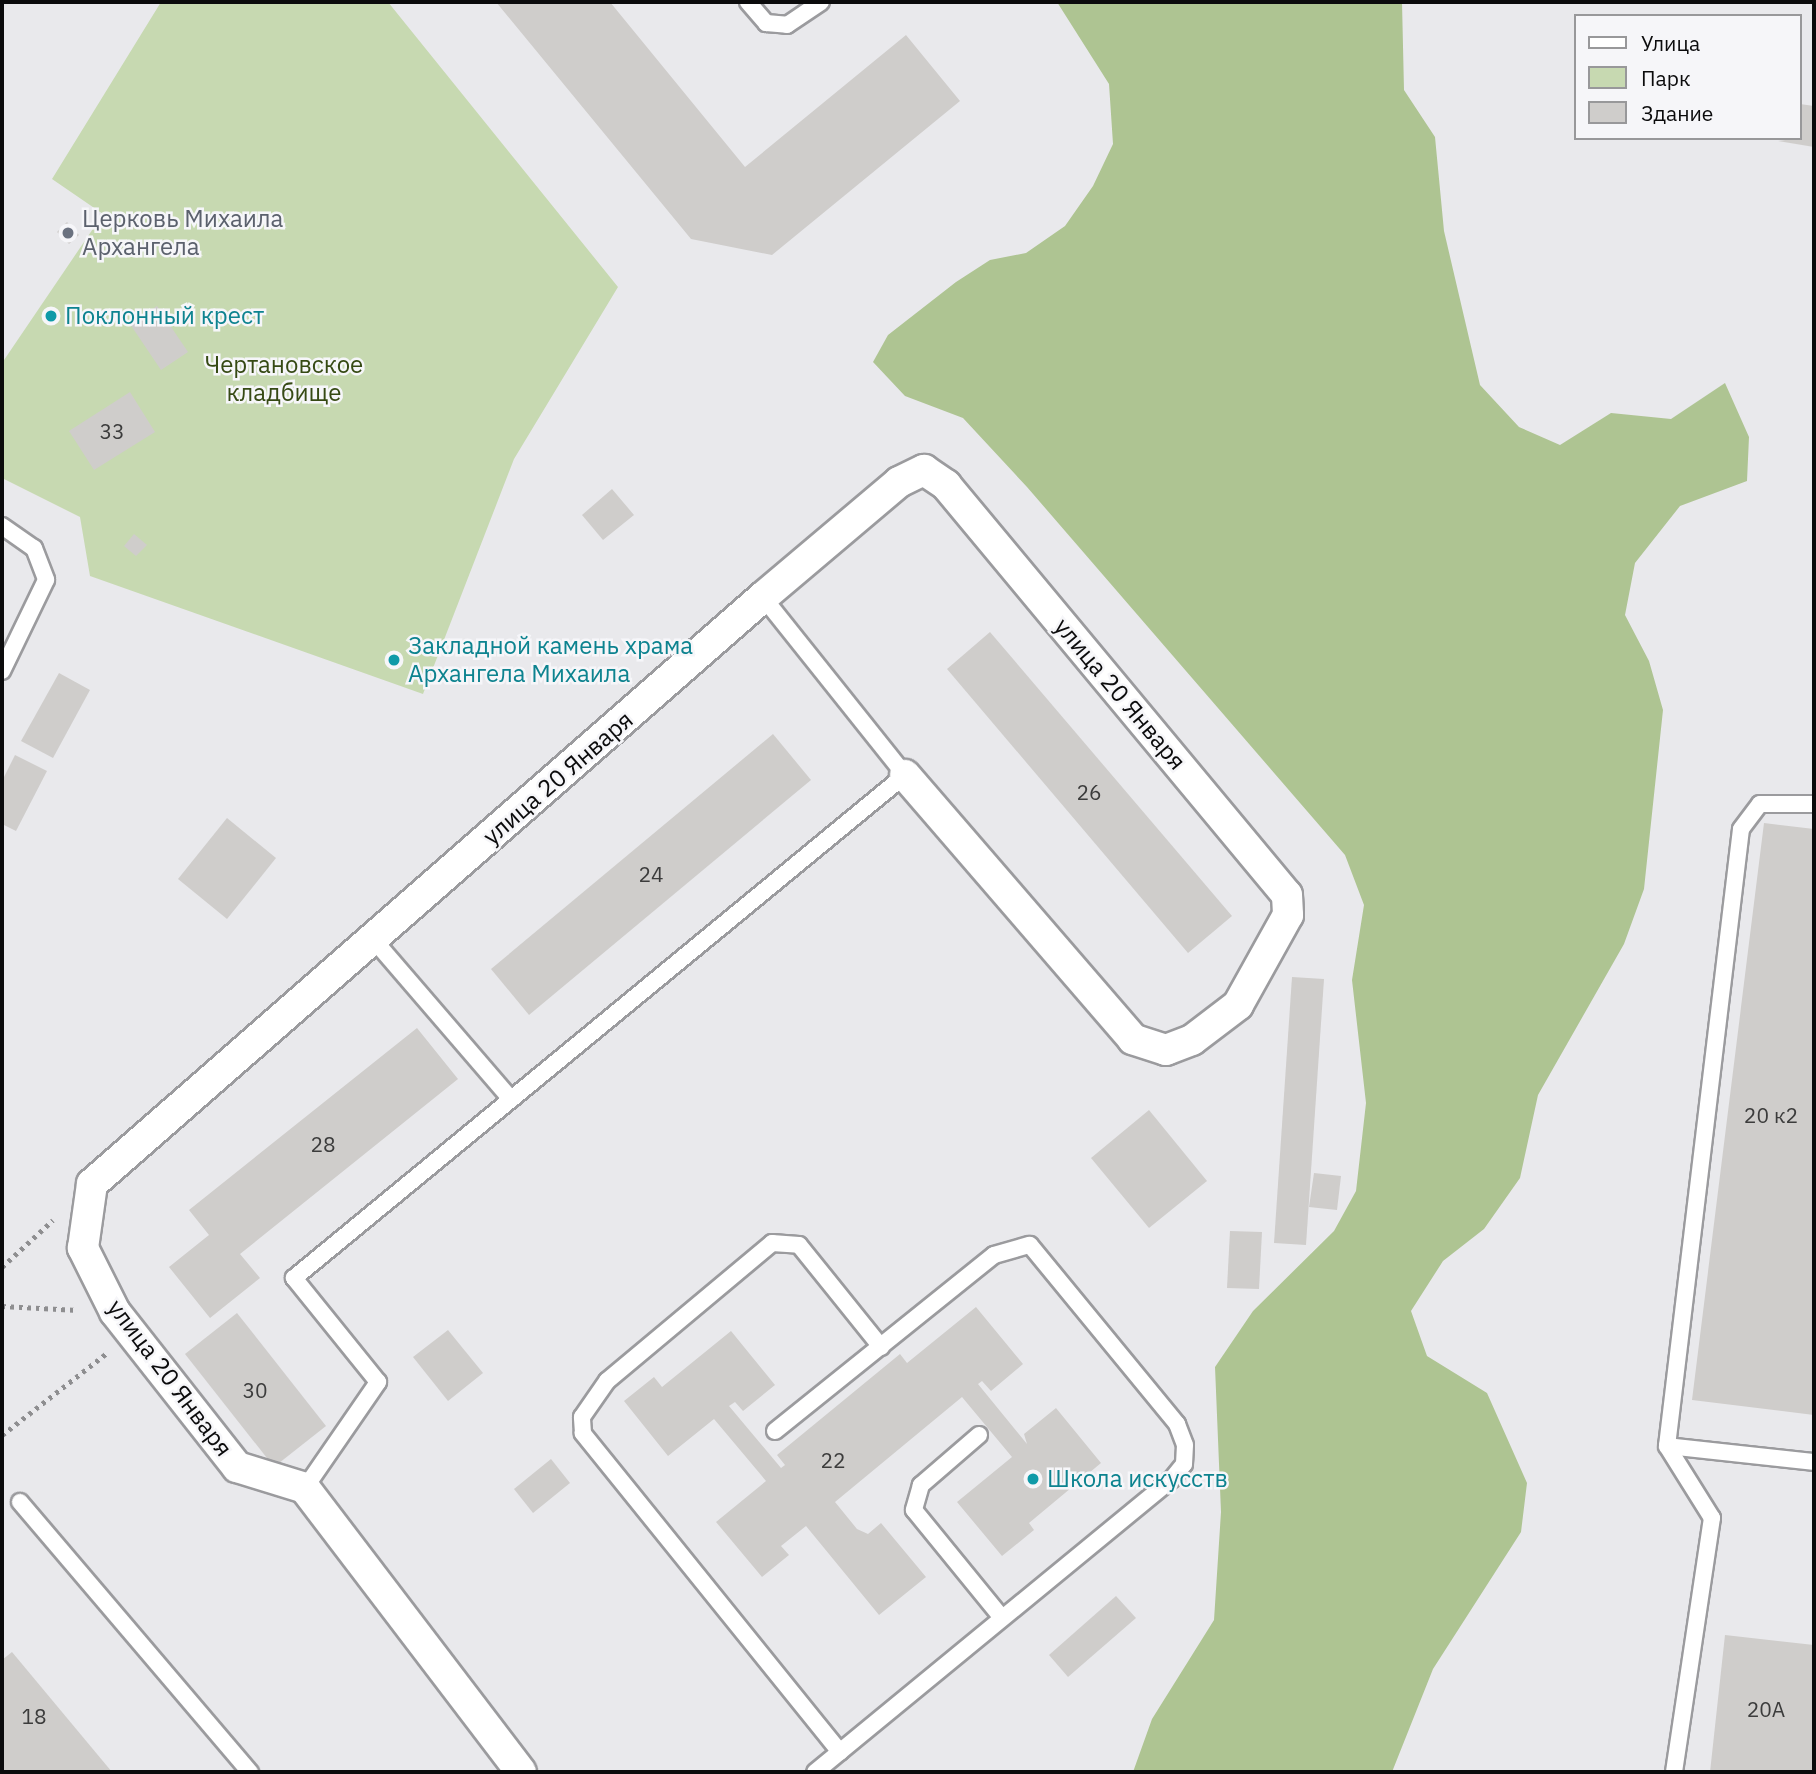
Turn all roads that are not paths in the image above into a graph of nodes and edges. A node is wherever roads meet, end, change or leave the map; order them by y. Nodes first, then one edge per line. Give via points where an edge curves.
1 (748, 2) edge
2 (821, 2) edge
3 (2, 526) edge
4 (763, 597) junction
5 (2, 671) edge
6 (905, 775) junction
7 (1814, 804) edge
8 (373, 940) junction
9 (511, 1099) junction
10 (881, 1347) junction
11 (775, 1431) dead end
12 (979, 1435) dead end
13 (1667, 1446) junction
14 (1814, 1462) edge
15 (305, 1488) junction
16 (20, 1502) dead end
17 (1002, 1618) junction
18 (840, 1752) junction
19 (250, 1772) edge
20 (521, 1772) edge
21 (815, 1772) edge
22 (1674, 1772) edge

1 - 2 lane via 766,23 787,25
3 - 5 lane via 34,548 46,580
4 - 6 lane
4 - 6 street, улица 20 Января via 899,482 924,470 946,485 1287,895 1288,915 1238,1005 1192,1040 1166,1050 1133,1039
4 - 8 street, улица 20 Января
6 - 9 lane
7 - 13 lane via 1760,804 1741,829
8 - 9 lane
8 - 15 street, улица 20 Января via 92,1184 83,1248 124,1323 237,1467
9 - 15 lane via 294,1278 378,1382
10 - 11 lane
10 - 17 lane via 994,1255 1030,1245 1177,1424 1184,1464 1172,1479
10 - 18 lane via 799,1245 772,1243 607,1381 582,1416 583,1433
12 - 17 lane via 921,1485 914,1510
13 - 14 lane
13 - 22 lane via 1712,1518
15 - 20 street
16 - 19 lane
17 - 18 lane
18 - 21 lane

